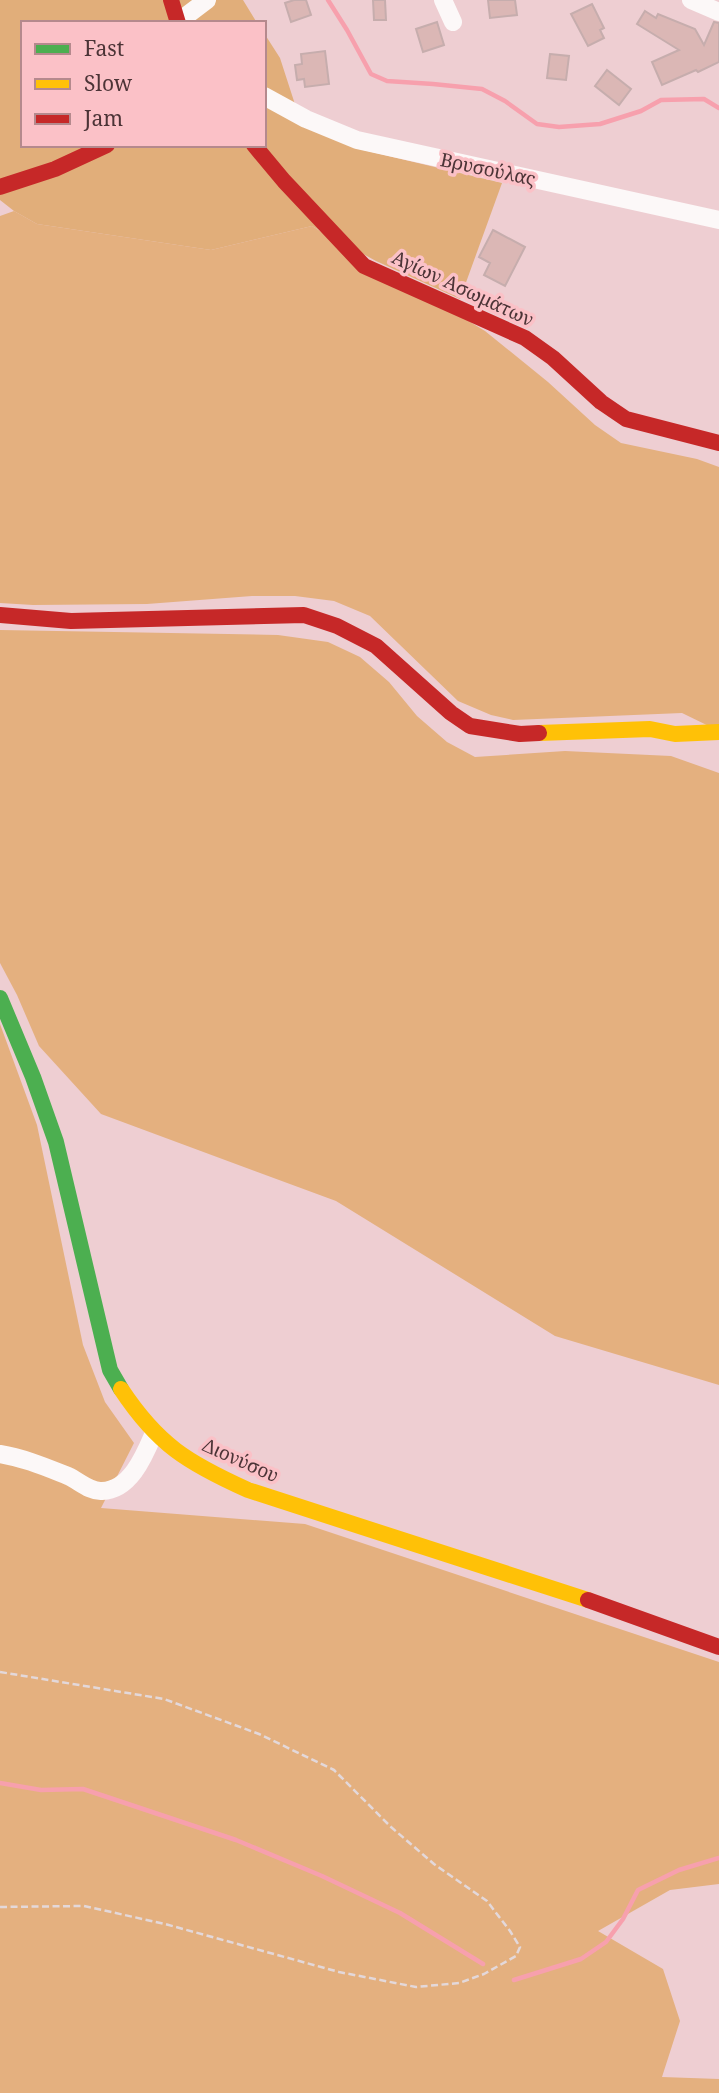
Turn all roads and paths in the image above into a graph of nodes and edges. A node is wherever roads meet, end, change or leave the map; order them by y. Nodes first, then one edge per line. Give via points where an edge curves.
1 (171, 0) edge
2 (207, 0) edge
3 (443, 0) edge
4 (691, 0) edge
5 (719, 12) edge
6 (177, 21) edge
7 (181, 21) edge
8 (453, 22) dead end
9 (266, 97) edge
10 (103, 147) edge
11 (256, 147) edge
12 (0, 187) edge
13 (719, 220) edge
14 (719, 443) edge
15 (0, 615) edge
16 (719, 732) edge
17 (0, 998) edge
18 (154, 1433) junction
19 (0, 1454) edge
20 (719, 1647) edge
21 (0, 1672) edge
22 (0, 1907) edge

1 - 6 street
2 - 7 street
3 - 8 street
4 - 5 street
9 - 13 street, Βρυσούλας via 357,140
10 - 12 street
11 - 14 street, Αγίων Ασωμάτων via 364,266 525,338 626,419
15 - 16 street via 71,621 304,615 376,646 470,726 520,734 650,729 676,734
17 - 18 street, Διονύσου via 56,1142 110,1370
18 - 19 street via 132,1474 117,1488 102,1492 21,1458
18 - 20 street, Διονύσου via 206,1472 248,1490
21 - 22 path via 164,1699 259,1734 334,1770 434,1864 487,1901 520,1947 516,1956 484,1974 459,1983 416,1987 84,1906

